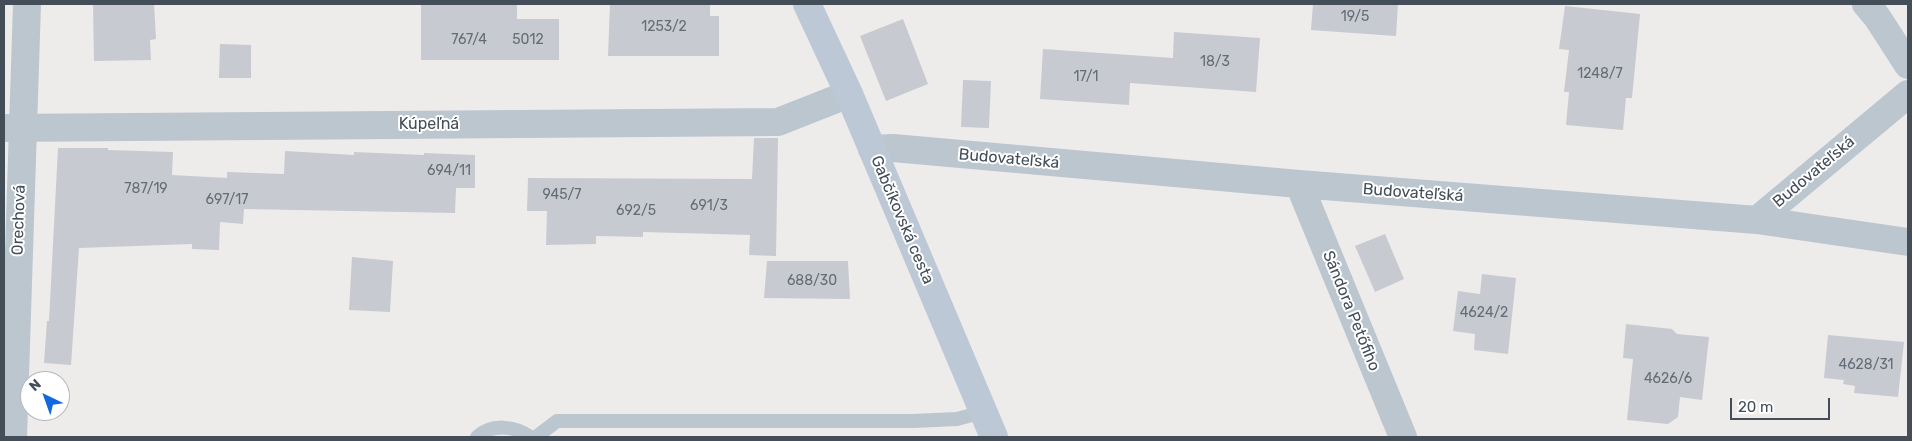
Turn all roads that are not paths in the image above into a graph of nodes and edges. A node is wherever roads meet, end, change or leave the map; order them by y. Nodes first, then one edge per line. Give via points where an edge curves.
1 (27, 4) edge
2 (807, 4) edge
3 (1866, 4) edge
4 (1908, 65) edge
5 (849, 94) junction
6 (1908, 94) edge
7 (13, 128) edge
8 (872, 149) junction
9 (1298, 184) junction
10 (1757, 220) junction
11 (1908, 242) edge
12 (983, 412) junction
13 (13, 437) edge
14 (477, 437) edge
15 (530, 437) edge
16 (536, 437) edge
17 (994, 437) edge
18 (1403, 437) edge

1 - 7 street, Orechová
2 - 5 main road, Gabčíkovská cesta
3 - 4 street
5 - 7 street, Kúpeľná via 778,122
5 - 8 main road, Gabčíkovská cesta
6 - 10 street, Budovateľská
7 - 13 street, Orechová
8 - 9 street, Budovateľská via 893,148
8 - 12 main road, Gabčíkovská cesta
9 - 10 street, Budovateľská
9 - 18 street, Sándora Petőfiho
10 - 11 street
12 - 16 lane via 957,420 913,421 557,421
12 - 17 main road, Gabčíkovská cesta
14 - 15 lane via 493,428 508,427

